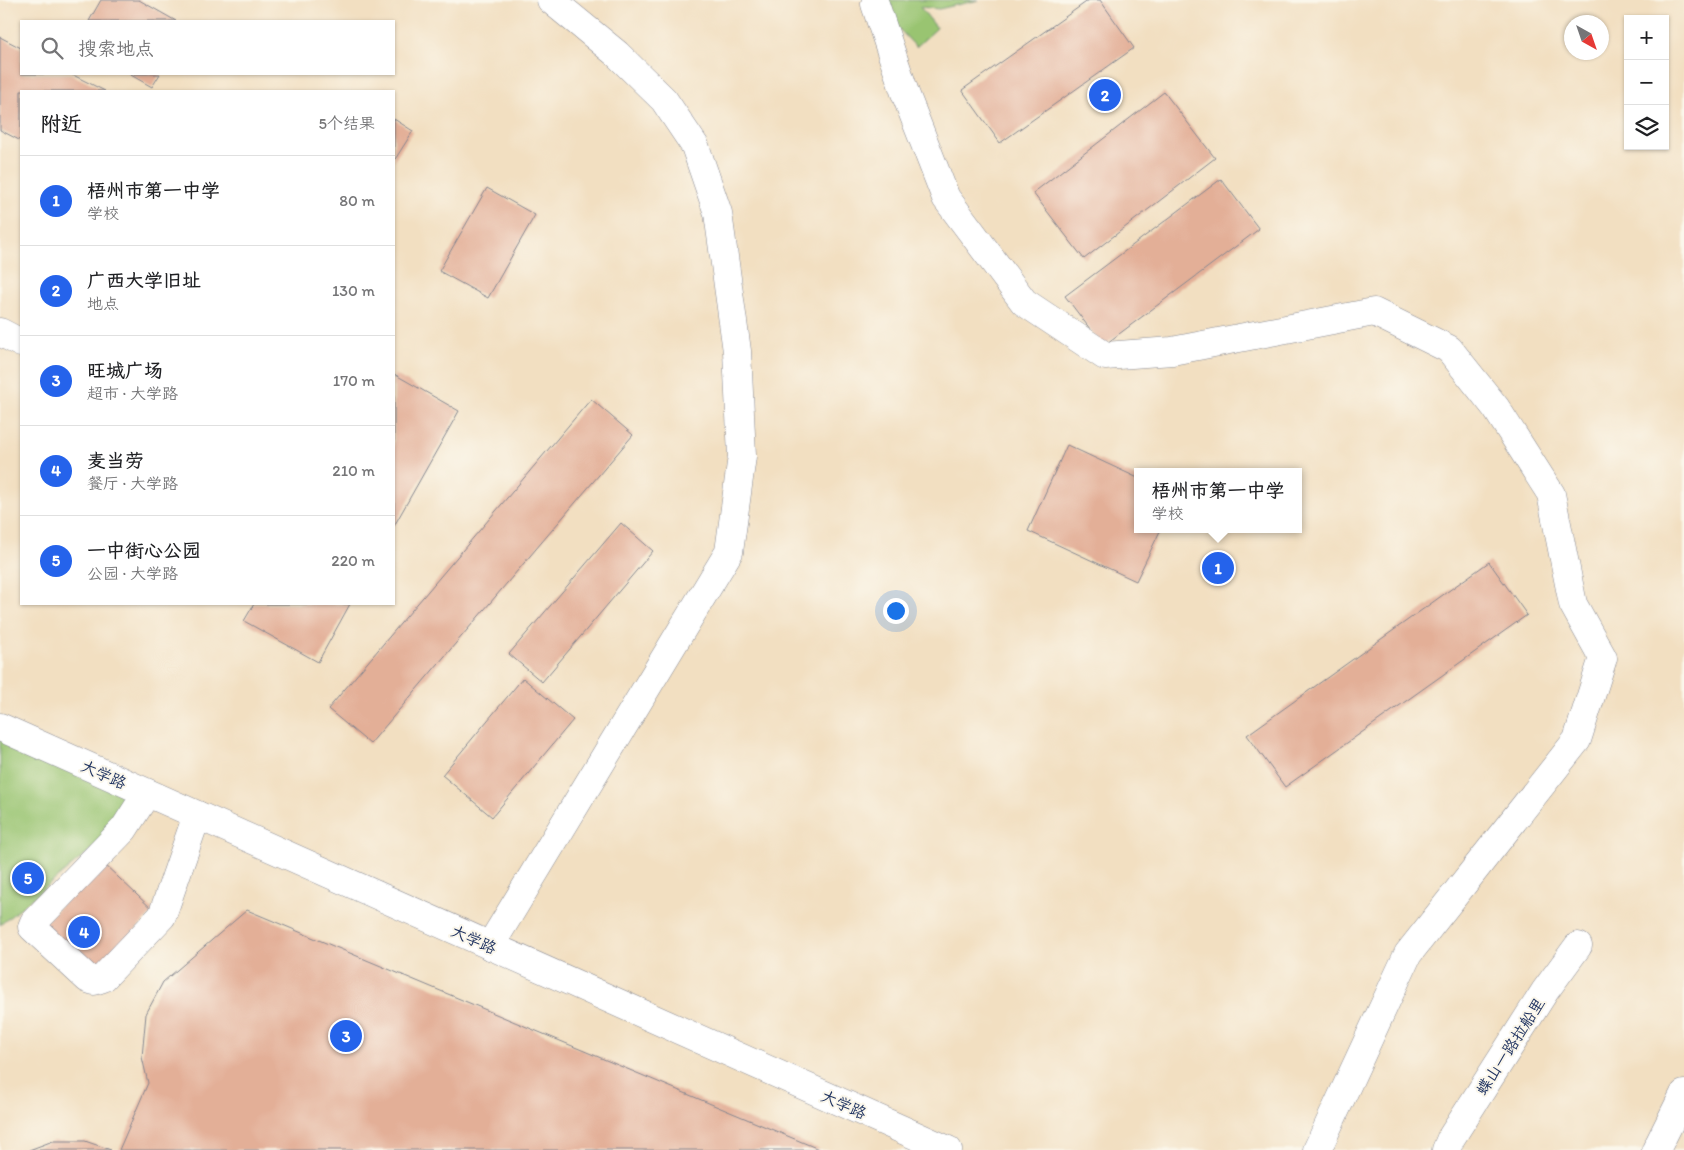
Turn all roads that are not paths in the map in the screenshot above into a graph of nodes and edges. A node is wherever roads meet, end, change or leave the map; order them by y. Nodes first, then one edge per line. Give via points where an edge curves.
1 (551, 0) edge
2 (875, 4) dead end
3 (0, 332) edge
4 (20, 342) edge
5 (0, 727) edge
6 (148, 793) junction
7 (196, 815) junction
8 (490, 946) junction
9 (1578, 946) dead end
10 (1684, 1094) edge
11 (948, 1150) edge
12 (1317, 1150) edge
13 (1446, 1150) edge
14 (1656, 1150) edge

1 - 8 street via 617,54 664,100 695,146 718,213 737,351 742,456 729,552
2 - 12 street via 946,198 1024,302 1105,356 1172,351 1374,312 1449,349 1496,408 1551,494 1573,604 1603,658 1578,740 1408,954
3 - 4 street
5 - 6 street, 大学路
6 - 7 street, 大学路
6 - 7 street via 124,829 32,927 88,979 103,978 162,916
7 - 8 street, 大学路
8 - 11 street, 大学路
9 - 13 street, 蝶山一路拉船里 via 1545,991
10 - 14 street

